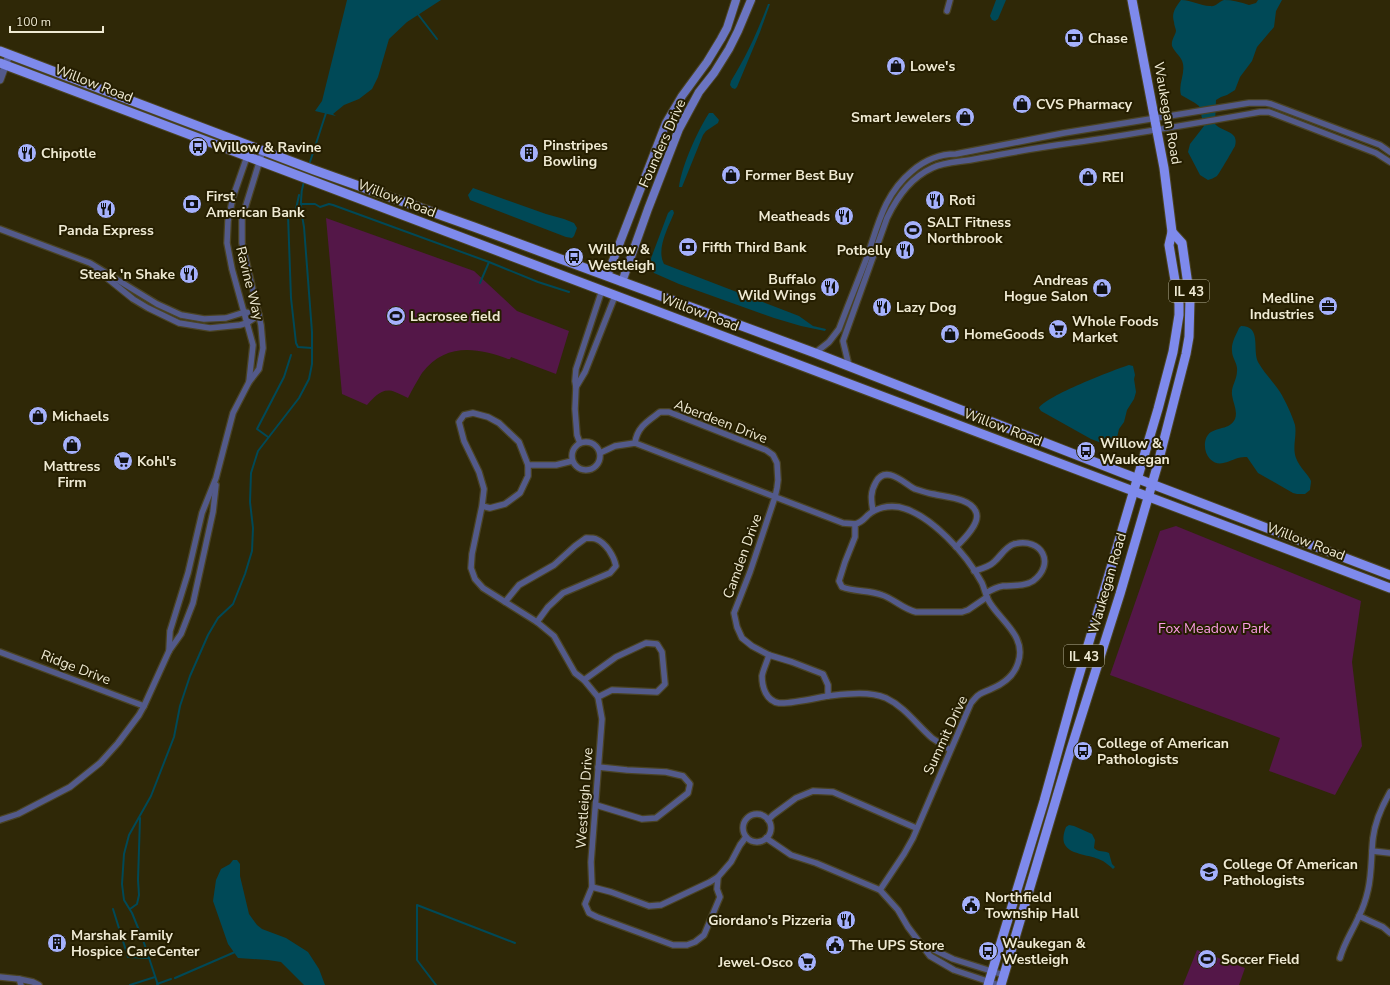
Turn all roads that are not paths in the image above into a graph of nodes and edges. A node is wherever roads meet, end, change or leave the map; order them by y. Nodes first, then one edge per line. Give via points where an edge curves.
1 (736, 0) edge
2 (751, 0) edge
3 (950, 0) edge
4 (1132, 0) edge
5 (947, 11) dead end
6 (0, 51) edge
7 (9, 55) junction
8 (3, 64) edge
9 (0, 80) edge
10 (166, 114) junction
11 (1155, 118) junction
12 (163, 124) junction
13 (1157, 130) junction
14 (251, 145) junction
15 (263, 150) junction
16 (1390, 152) edge
17 (247, 156) junction
18 (260, 160) junction
19 (1390, 162) edge
20 (0, 229) edge
21 (1172, 232) junction
22 (90, 263) junction
23 (607, 276) junction
24 (622, 282) junction
25 (602, 290) junction
26 (615, 296) junction
27 (245, 312) junction
28 (259, 315) junction
29 (248, 323) junction
30 (815, 353) junction
31 (849, 366) junction
32 (249, 382) junction
33 (576, 387) junction
34 (580, 443) junction
35 (635, 443) junction
36 (600, 453) junction
37 (572, 461) junction
38 (528, 464) junction
39 (216, 478) junction
40 (1137, 478) junction
41 (1152, 484) junction
42 (1133, 490) junction
43 (775, 496) junction
44 (1148, 496) junction
45 (482, 506) junction
46 (873, 511) junction
47 (855, 524) junction
48 (956, 547) junction
49 (974, 571) junction
50 (1390, 575) edge
51 (1390, 588) edge
52 (986, 595) junction
53 (505, 602) junction
54 (537, 622) junction
55 (169, 651) junction
56 (0, 652) edge
57 (769, 655) junction
58 (584, 680) junction
59 (828, 696) junction
60 (598, 697) junction
61 (144, 706) junction
62 (950, 750) junction
63 (598, 767) junction
64 (1390, 792) edge
65 (596, 805) junction
66 (0, 820) edge
67 (768, 820) junction
68 (916, 828) junction
69 (746, 837) junction
70 (766, 838) junction
71 (1372, 851) junction
72 (1390, 853) edge
73 (718, 877) junction
74 (592, 887) junction
75 (880, 890) junction
76 (1359, 916) junction
77 (1390, 933) edge
78 (920, 943) junction
79 (1340, 958) dead end
80 (993, 972) junction
81 (1004, 975) junction
82 (0, 977) edge
83 (20, 982) edge
84 (989, 983) edge
85 (38, 985) edge
86 (1000, 985) edge

1 - 23 main road, Founders Drive via 721,39 666,123
2 - 24 main road, Founders Drive via 728,49 699,92 679,129
3 - 5 street
4 - 11 main road, Waukegan Road / IL 43
6 - 7 main road, Willow Road
7 - 8 street
7 - 10 main road, Willow Road
8 - 9 street
8 - 12 main road, Willow Road
10 - 12 main road
10 - 14 main road, Willow Road
11 - 13 main road, Waukegan Road / IL 43
11 - 16 street via 1249,103 1266,103 1380,145
11 - 30 street via 945,154 921,164 901,180 890,196 839,329 829,342
12 - 17 main road, Willow Road
13 - 19 street via 1269,112 1376,153
13 - 21 main road, Waukegan Road / IL 43
13 - 31 street via 946,163 918,176 894,204 871,262 843,341
14 - 15 main road, Willow Road
14 - 17 street, Ravine Way
15 - 18 street, Ravine Way
15 - 23 main road, Willow Road
17 - 18 main road, Willow Road
17 - 27 street, Ravine Way via 233,197 227,244
18 - 25 main road, Willow Road
18 - 28 street, Ravine Way via 242,218 242,243
20 - 22 street
21 - 40 main road, Waukegan Road / IL 43 via 1169,246 1179,315 1170,366
21 - 41 main road, Waukegan Road / IL 43 via 1182,243 1190,299 1189,336
22 - 27 street via 157,304 181,315 204,319 226,318
22 - 29 street via 133,299 179,323 210,328
23 - 24 main road, Willow Road
23 - 25 main road
24 - 26 main road
24 - 30 main road, Willow Road
25 - 26 main road, Willow Road
25 - 33 street via 576,369
26 - 33 street via 585,372
26 - 42 main road, Willow Road
27 - 28 street
27 - 29 street, Ravine Way
28 - 29 street
28 - 32 street, Ravine Way via 263,348 259,369
29 - 32 street, Ravine Way via 253,345
30 - 31 main road, Willow Road
31 - 40 main road, Willow Road
32 - 39 street, Ravine Way via 233,413
33 - 34 street via 575,409
34 - 36 street via 596,446
34 - 37 street via 572,453
35 - 36 street via 615,446
35 - 43 street
35 - 43 street, Aberdeen Drive via 636,434 643,426 660,412 669,412 773,455 778,480
36 - 37 street via 598,463 592,469 582,470
37 - 38 street via 556,465
38 - 45 street via 528,476 520,493 505,504 490,508
38 - 45 street, Westleigh Drive via 519,442 499,423 473,413 464,415 459,422 464,441 483,482
39 - 55 street, Ravine Way via 202,513 188,573 170,631
39 - 55 street, Ravine Way via 213,512 193,603 181,634
40 - 41 main road, Willow Road
40 - 42 main road, Waukegan Road / IL 43
41 - 44 main road, Waukegan Road / IL 43
41 - 50 main road, Willow Road
42 - 44 main road, Willow Road
42 - 80 main road, Waukegan Road / IL 43
43 - 47 street via 843,523
43 - 57 street, Camden Drive via 734,613 742,638
44 - 51 main road, Willow Road
44 - 81 main road, Waukegan Road / IL 43
45 - 53 street, Westleigh Drive via 471,568 475,579 483,588
46 - 47 street, Summit Drive
46 - 48 street, Summit Drive via 897,507 920,515 940,530
46 - 48 street via 871,492 877,480 889,474 925,492 958,498 971,506 978,517 972,529
47 - 52 street via 855,537 839,581 842,587 884,595 916,612 962,612
48 - 49 street, Summit Drive
49 - 52 street, Summit Drive
49 - 52 street via 994,562 1012,545 1032,544 1043,553 1043,566 1030,583 1002,586
52 - 62 street, Summit Drive via 1016,635 1021,649 1019,662 1005,681 979,694 971,703
53 - 54 street, Westleigh Drive
53 - 54 street via 519,585 554,565 586,538 596,539 608,549 616,566 610,573 563,593
54 - 58 street, Westleigh Drive via 554,636 575,673
55 - 61 street, Ravine Way
56 - 61 street, Ridge Drive
57 - 59 street, Camden Drive via 823,674 828,685
57 - 59 street via 762,675 763,690 769,698 778,703
58 - 60 street, Westleigh Drive
58 - 60 street via 616,657 646,643 657,644 662,652 665,684 657,692 612,690
59 - 62 street via 852,693 886,698 901,707 933,738
60 - 63 street, Westleigh Drive via 602,719
61 - 66 street, Ravine Way via 118,743 88,774 70,788 18,814
62 - 68 street, Summit Drive
63 - 65 street, Westleigh Drive
63 - 65 street via 666,772 683,776 690,784 688,793 656,818 642,819
64 - 71 street via 1379,813
65 - 74 street, Westleigh Drive via 591,862
67 - 68 street via 796,798 813,791 833,792
67 - 69 street via 756,814 747,818 743,827
67 - 70 street via 770,831
68 - 75 street, Summit Drive via 904,854
69 - 70 street via 756,841
69 - 73 street via 732,862
70 - 75 street via 792,855
71 - 72 street
71 - 76 street via 1368,888
73 - 74 street via 661,905 649,906
73 - 74 street, Westleigh Drive via 717,889 720,897 704,935 684,946 673,945 589,913 585,904
75 - 78 street via 898,910
76 - 77 street
76 - 79 street
78 - 80 street via 954,959
78 - 84 street via 930,956 941,964
80 - 81 street
80 - 84 main road, Waukegan Road / IL 43
81 - 86 main road, Waukegan Road / IL 43
82 - 83 street
83 - 85 street via 33,982
84 - 86 street

